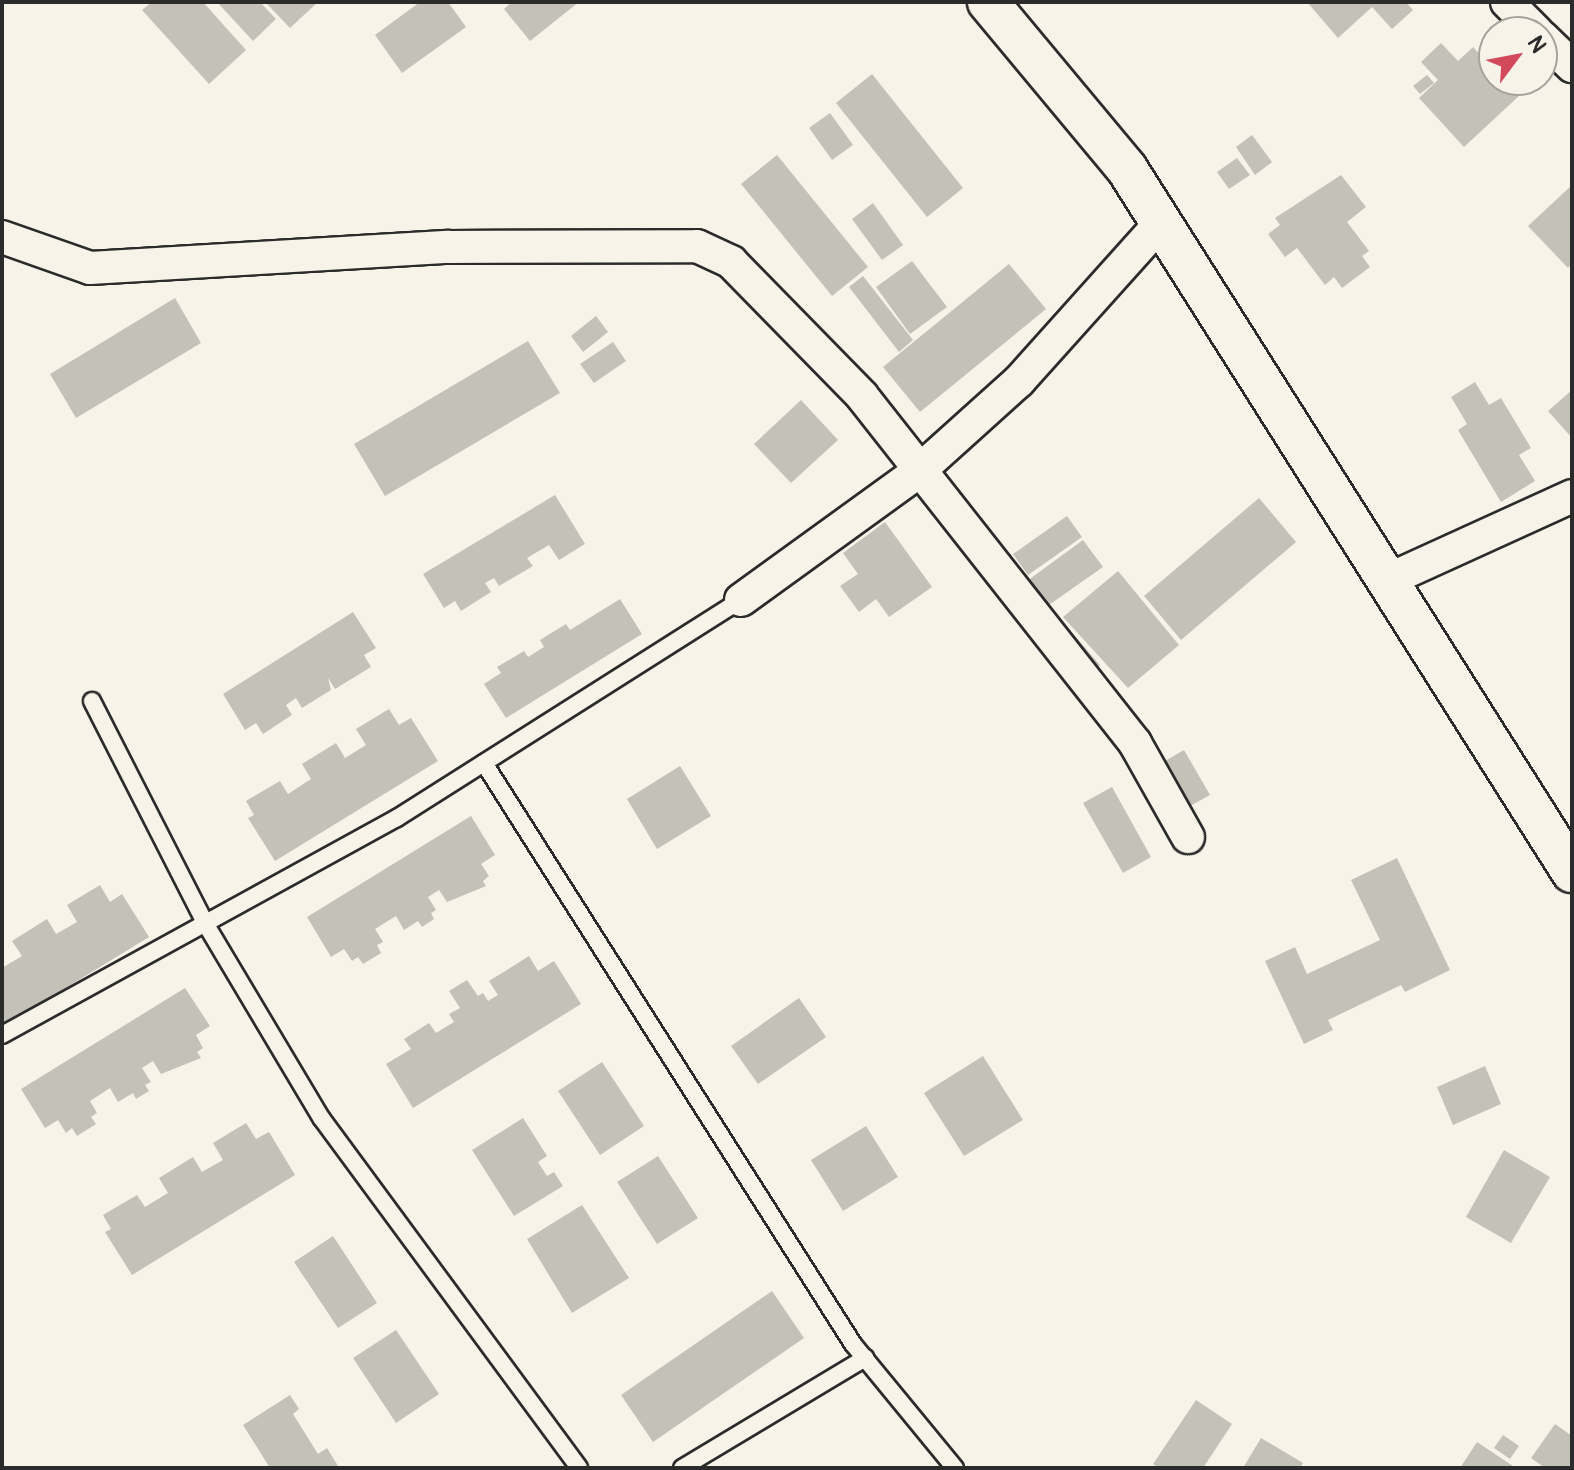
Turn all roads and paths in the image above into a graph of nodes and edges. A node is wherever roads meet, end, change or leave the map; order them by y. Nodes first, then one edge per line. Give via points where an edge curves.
1 (988, 2) edge
2 (1161, 223) junction
3 (2, 237) edge
4 (919, 471) junction
5 (1572, 496) edge
6 (1388, 580) junction
7 (741, 600) joint
8 (92, 701) dead end
9 (484, 763) junction
10 (1188, 837) dead end
11 (1572, 872) edge
12 (205, 923) junction
13 (2, 1035) edge
14 (865, 1358) junction
15 (579, 1468) edge
16 (682, 1468) edge
17 (955, 1468) edge

1 - 2 street via 1127,169
2 - 4 street via 1019,381
2 - 6 street
3 - 4 street via 90,268 448,247 697,246 731,262 862,396
4 - 7 street
4 - 10 street via 1135,743
5 - 6 street
6 - 11 street
7 - 9 lane
8 - 12 lane
9 - 12 lane
9 - 14 lane
12 - 13 lane
12 - 15 lane via 322,1119
14 - 16 lane
14 - 17 lane

